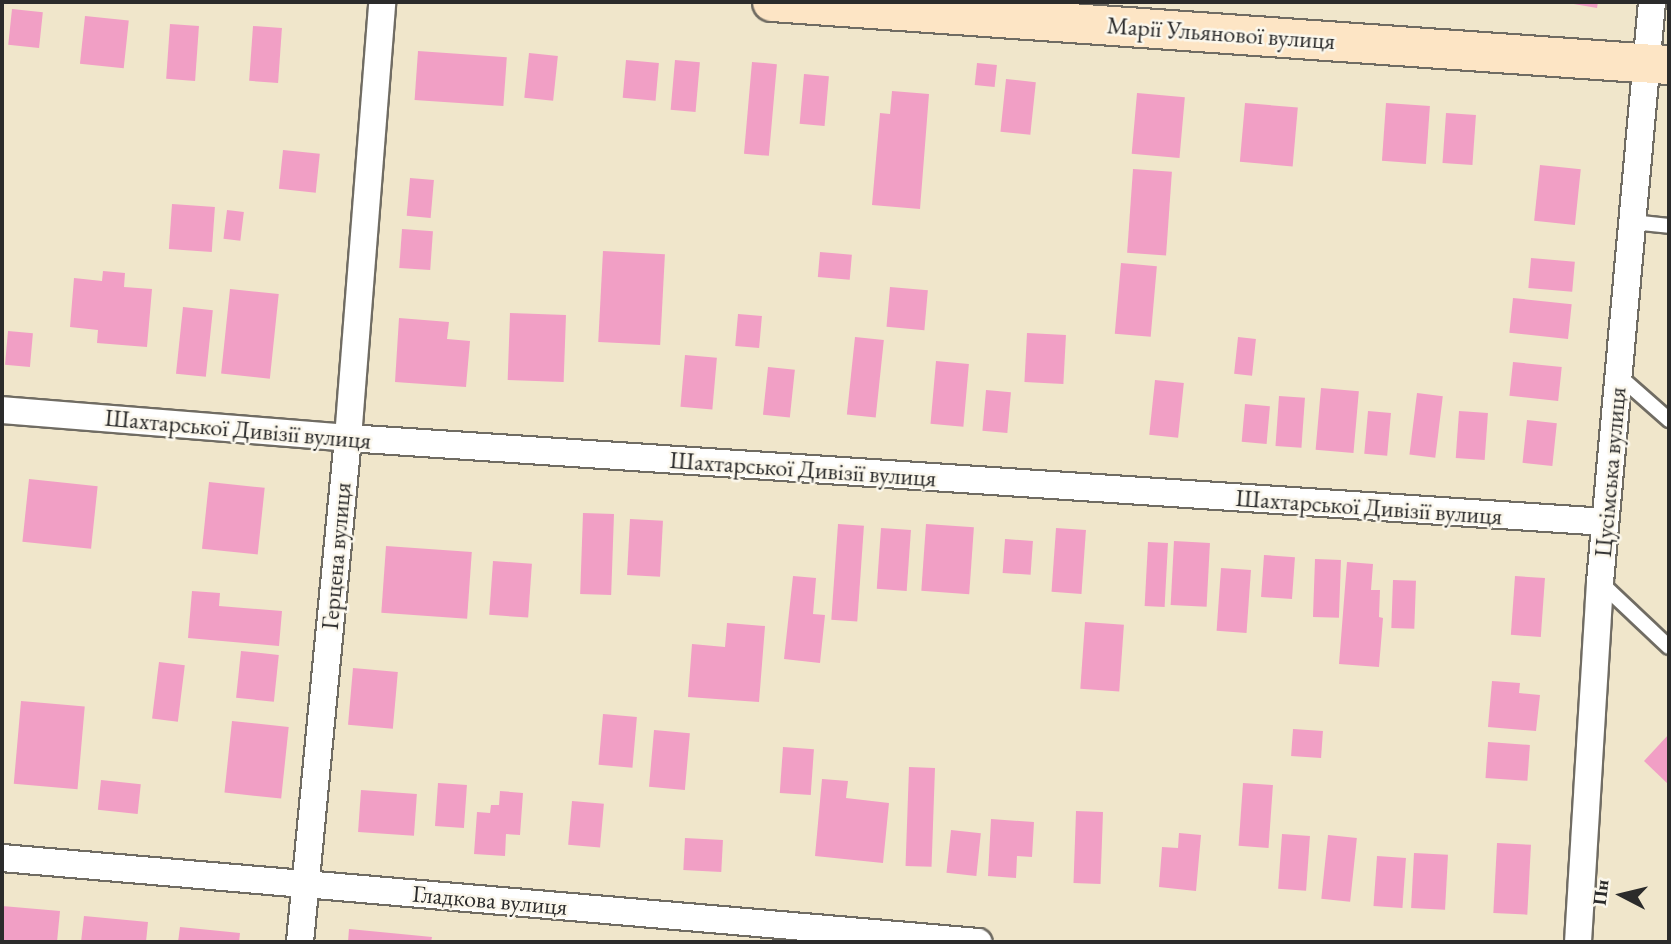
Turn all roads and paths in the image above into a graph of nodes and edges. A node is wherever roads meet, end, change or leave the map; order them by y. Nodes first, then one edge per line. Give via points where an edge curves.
1 (382, 2) edge
2 (772, 2) edge
3 (1651, 2) edge
4 (1658, 64) edge
5 (1632, 222) junction
6 (1669, 226) edge
7 (1619, 376) junction
8 (2, 410) edge
9 (1669, 420) edge
10 (348, 438) junction
11 (1605, 522) junction
12 (1600, 582) junction
13 (1669, 647) edge
14 (2, 858) edge
15 (305, 884) junction
16 (300, 942) edge
17 (978, 942) edge
18 (1577, 942) edge

1 - 10 street, Герцена вулиця
2 - 4 street, Марії Ульянової вулиця
3 - 4 street, Цусімська вулиця
4 - 5 street, Цусімська вулиця
5 - 6 lane
5 - 7 street, Цусімська вулиця
7 - 9 lane
7 - 11 street, Цусімська вулиця
8 - 10 street, Шахтарської Дивізії вулиця
10 - 11 street, Шахтарської Дивізії вулиця
10 - 15 street, Герцена вулиця
11 - 12 street, Цусімська вулиця
12 - 13 lane
12 - 18 street, Цусімська вулиця
14 - 15 street, Гладкова вулиця
15 - 16 street, Герцена вулиця
15 - 17 street, Гладкова вулиця

